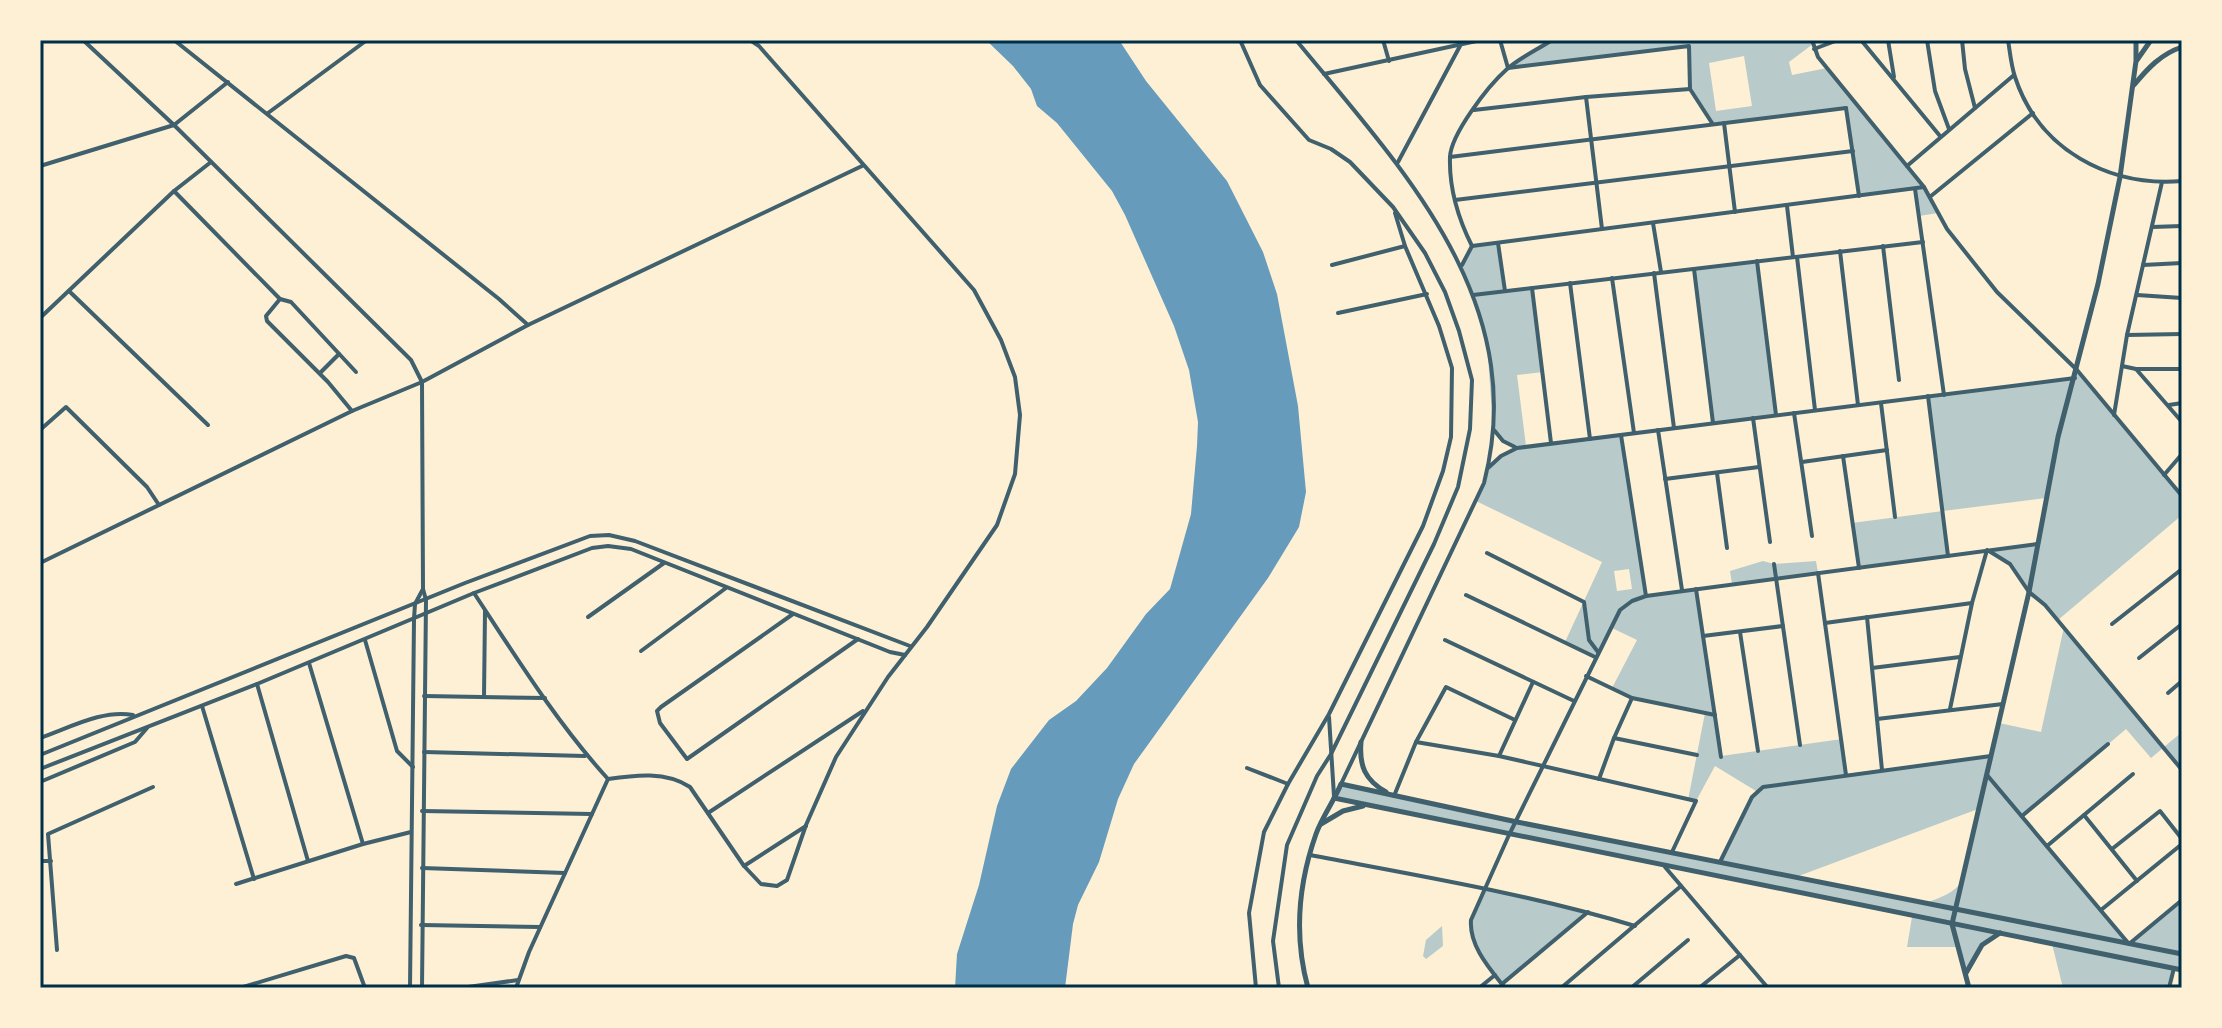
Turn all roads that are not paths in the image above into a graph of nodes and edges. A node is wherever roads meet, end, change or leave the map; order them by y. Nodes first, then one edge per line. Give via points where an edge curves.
1 (83, 40) edge
2 (174, 40) edge
3 (367, 40) edge
4 (750, 40) edge
5 (1240, 40) edge
6 (1296, 40) edge
7 (1383, 40) edge
8 (1481, 40) edge
9 (1500, 40) edge
10 (1552, 40) edge
11 (1812, 40) edge
12 (1838, 40) edge
13 (1861, 40) edge
14 (1888, 40) edge
15 (1927, 40) edge
16 (1962, 40) edge
17 (2008, 40) edge
18 (2136, 40) edge
19 (2151, 40) edge
20 (1459, 43) edge
21 (2182, 47) edge
22 (1814, 49) junction
23 (1389, 61) junction
24 (2136, 61) junction
25 (1508, 68) junction
26 (1324, 74) junction
27 (2014, 75) junction
28 (1894, 79) junction
29 (228, 82) junction
30 (2133, 85) junction
31 (1690, 89) junction
32 (1586, 97) junction
33 (1853, 100) junction
34 (1846, 108) junction
35 (1975, 108) junction
36 (1473, 110) junction
37 (268, 113) junction
38 (2033, 113) junction
39 (1724, 123) junction
40 (174, 125) junction
41 (1712, 125) junction
42 (1949, 129) junction
43 (1940, 136) junction
44 (1591, 140) junction
45 (1853, 151) junction
46 (1450, 157) junction
47 (211, 162) junction
48 (1397, 163) junction
49 (40, 166) edge
50 (862, 166) junction
51 (1729, 166) junction
52 (1907, 166) junction
53 (2120, 177) junction
54 (2182, 181) edge
55 (1596, 182) junction
56 (2162, 182) junction
57 (1924, 187) junction
58 (1915, 189) junction
59 (174, 191) junction
60 (1859, 196) junction
61 (1931, 196) junction
62 (1455, 200) junction
63 (1787, 206) junction
64 (1393, 207) junction
65 (1735, 212) junction
66 (1653, 223) junction
67 (2182, 226) edge
68 (2152, 227) junction
69 (1602, 230) junction
70 (1923, 242) junction
71 (1498, 243) junction
72 (1405, 246) junction
73 (1472, 246) junction
74 (1883, 246) junction
75 (1840, 251) junction
76 (1795, 257) junction
77 (1757, 261) junction
78 (2182, 263) edge
79 (1332, 265) dead end
80 (2143, 265) junction
81 (1462, 266) junction
82 (1694, 269) junction
83 (1661, 272) junction
84 (1654, 273) junction
85 (1612, 278) junction
86 (1570, 283) junction
87 (1532, 288) junction
88 (69, 291) junction
89 (1505, 291) junction
90 (1427, 294) junction
91 (1473, 295) junction
92 (2136, 295) junction
93 (2182, 298) edge
94 (280, 299) junction
95 (1338, 313) dead end
96 (40, 318) edge
97 (528, 325) junction
98 (2182, 334) edge
99 (2127, 335) junction
100 (339, 354) junction
101 (2122, 366) junction
102 (2136, 369) junction
103 (2182, 369) edge
104 (2077, 370) junction
105 (356, 372) dead end
106 (320, 373) junction
107 (2075, 378) junction
108 (1899, 380) dead end
109 (422, 382) junction
110 (1944, 395) junction
111 (1928, 396) junction
112 (1881, 403) junction
113 (2182, 403) edge
114 (1858, 405) junction
115 (2167, 405) junction
116 (1815, 410) junction
117 (352, 411) junction
118 (1794, 413) junction
119 (1776, 415) junction
120 (2114, 416) junction
121 (1753, 418) junction
122 (2182, 422) edge
123 (1713, 423) junction
124 (208, 425) dead end
125 (1674, 428) junction
126 (1493, 429) junction
127 (40, 430) edge
128 (1658, 430) junction
129 (1634, 433) junction
130 (1621, 435) junction
131 (1590, 439) junction
132 (1551, 443) junction
133 (1517, 448) junction
134 (1887, 450) junction
135 (2182, 454) edge
136 (1843, 456) junction
137 (1802, 462) junction
138 (1759, 467) junction
139 (1487, 469) junction
140 (1717, 473) junction
141 (2164, 475) junction
142 (1665, 479) junction
143 (2182, 496) edge
144 (159, 505) junction
145 (1895, 517) dead end
146 (1812, 536) dead end
147 (1770, 542) dead end
148 (2037, 544) junction
149 (1727, 548) dead end
150 (1987, 550) junction
151 (1487, 553) dead end
152 (1948, 556) junction
153 (40, 563) edge
154 (664, 563) junction
155 (1774, 564) dead end
156 (1859, 568) junction
157 (2182, 569) edge
158 (1818, 573) junction
159 (1775, 579) junction
160 (726, 588) junction
161 (423, 589) junction
162 (1696, 589) junction
163 (1682, 591) junction
164 (2029, 592) junction
165 (474, 593) junction
166 (1466, 595) dead end
167 (1646, 596) junction
168 (426, 600) junction
169 (1972, 603) junction
170 (415, 604) junction
171 (485, 609) junction
172 (425, 614) junction
173 (793, 614) junction
174 (588, 617) dead end
175 (1867, 617) junction
176 (414, 619) junction
177 (1825, 623) junction
178 (2112, 624) dead end
179 (2182, 624) edge
180 (1783, 626) junction
181 (1740, 632) junction
182 (1703, 636) junction
183 (858, 639) junction
184 (365, 640) junction
185 (1445, 640) dead end
186 (910, 646) junction
187 (641, 651) dead end
188 (905, 655) junction
189 (1597, 655) junction
190 (1960, 657) junction
191 (2139, 658) dead end
192 (309, 663) junction
193 (1872, 668) junction
194 (1586, 676) junction
195 (2182, 681) edge
196 (1533, 682) junction
197 (257, 684) junction
198 (2168, 693) dead end
199 (424, 696) junction
200 (484, 697) junction
201 (545, 698) junction
202 (1632, 698) junction
203 (1574, 701) junction
204 (2003, 704) junction
205 (202, 706) junction
206 (867, 709) junction
207 (1950, 709) junction
208 (1329, 714) junction
209 (136, 715) junction
210 (1715, 715) junction
211 (1877, 719) junction
212 (1515, 720) junction
213 (149, 726) junction
214 (40, 738) edge
215 (1614, 738) junction
216 (1361, 742) junction
217 (1416, 742) junction
218 (2108, 744) dead end
219 (1800, 745) dead end
220 (1758, 751) dead end
221 (424, 752) junction
222 (1331, 754) junction
223 (40, 755) edge
224 (1697, 755) dead end
225 (587, 756) junction
226 (1499, 756) junction
227 (1991, 756) junction
228 (1721, 757) dead end
229 (1543, 766) junction
230 (413, 767) junction
231 (1247, 768) dead end
232 (40, 769) edge
233 (1882, 770) junction
234 (2182, 770) edge
235 (1987, 774) junction
236 (2133, 774) dead end
237 (1846, 775) junction
238 (608, 779) junction
239 (1599, 779) junction
240 (40, 782) edge
241 (1288, 784) junction
242 (1341, 784) junction
243 (153, 787) dead end
244 (1394, 796) junction
245 (1334, 798) junction
246 (1366, 805) junction
247 (422, 811) junction
248 (708, 813) junction
249 (592, 814) junction
250 (2084, 815) junction
251 (2022, 816) junction
252 (1517, 822) junction
253 (1320, 824) junction
254 (806, 825) junction
255 (411, 832) junction
256 (1509, 835) junction
257 (2182, 841) edge
258 (363, 844) junction
259 (2047, 846) junction
260 (2112, 849) junction
261 (1672, 852) junction
262 (1310, 855) junction
263 (40, 861) edge
264 (51, 861) junction
265 (308, 861) junction
266 (1720, 862) junction
267 (744, 866) junction
268 (1665, 867) junction
269 (422, 868) junction
270 (565, 873) junction
271 (254, 879) junction
272 (2137, 881) junction
273 (236, 884) dead end
274 (1681, 886) junction
275 (1483, 888) junction
276 (2182, 900) edge
277 (1955, 910) junction
278 (2101, 910) junction
279 (1588, 912) junction
280 (1952, 924) junction
281 (421, 925) junction
282 (1635, 926) junction
283 (540, 927) junction
284 (2000, 933) junction
285 (1688, 940) dead end
286 (2129, 944) junction
287 (57, 950) dead end
288 (2182, 954) edge
289 (1740, 955) junction
290 (2174, 968) junction
291 (2182, 970) edge
292 (1965, 974) junction
293 (1495, 975) junction
294 (518, 980) junction
295 (1503, 986) edge
296 (1766, 987) edge
297 (240, 988) edge
298 (365, 988) edge
299 (410, 988) edge
300 (422, 988) edge
301 (461, 988) edge
302 (516, 988) edge
303 (1256, 988) edge
304 (1279, 988) edge
305 (1308, 988) edge
306 (1479, 988) edge
307 (1561, 988) edge
308 (1631, 988) edge
309 (1699, 988) edge
310 (1969, 988) edge
311 (2169, 988) edge

1 - 40 street
2 - 29 street
3 - 37 street
4 - 50 street
5 - 64 street via 1260,85 1309,140 1350,162
6 - 26 street
7 - 23 street
8 - 20 street
9 - 25 street
10 - 25 street
11 - 22 street
12 - 22 street
13 - 28 street
14 - 28 street
15 - 42 street via 1935,91
16 - 35 street
17 - 27 street
18 - 24 street
19 - 24 street
20 - 23 street
20 - 48 street
21 - 30 street via 2154,62
22 - 33 street
23 - 26 street
24 - 30 street
25 - 31 street via 1689,46
25 - 36 street
26 - 48 street
27 - 35 street
27 - 38 street
28 - 43 street
29 - 37 street
29 - 40 street
30 - 53 street
31 - 32 street
31 - 41 street
32 - 36 street
32 - 44 street
33 - 34 street
33 - 52 street
34 - 39 street
34 - 45 street
35 - 42 street
36 - 46 street
37 - 97 street
38 - 53 street via 2081,160
38 - 61 street
39 - 41 street
39 - 51 street
40 - 47 street
40 - 49 street
41 - 44 street
42 - 43 street
43 - 52 street
44 - 46 street
44 - 55 street
45 - 51 street
45 - 60 street
46 - 62 street
47 - 59 street
47 - 109 street via 411,360
48 - 81 street
50 - 97 street
50 - 186 street via 974,290 1015,377 1020,415 1015,474 997,525
51 - 55 street
51 - 65 street
52 - 57 street
53 - 56 street
53 - 104 street
54 - 56 street
55 - 62 street
55 - 69 street
56 - 68 street
57 - 58 street
57 - 61 street
58 - 60 street
58 - 70 street
59 - 88 street
59 - 94 street
60 - 63 street
61 - 104 street via 1947,229 1997,292
62 - 73 street
63 - 65 street
63 - 76 street
64 - 72 street
64 - 222 street via 1425,253 1459,331 1472,380 1470,429 1458,487 1434,544
65 - 66 street
66 - 69 street
66 - 83 street
67 - 68 street
68 - 80 street
69 - 71 street
70 - 74 street
70 - 110 street
71 - 73 street
71 - 89 street
72 - 79 street
72 - 90 street
73 - 81 street
74 - 75 street
74 - 108 street
75 - 76 street
75 - 114 street
76 - 77 street
76 - 116 street
77 - 82 street
77 - 119 street
78 - 80 street
80 - 92 street
81 - 91 street
82 - 83 street
82 - 123 street
83 - 84 street
84 - 85 street
84 - 125 street
85 - 86 street
85 - 129 street
86 - 87 street
86 - 131 street
87 - 89 street
87 - 132 street
88 - 96 street
88 - 124 street
89 - 91 street
90 - 95 street
90 - 208 street via 1452,368 1451,437 1423,526
91 - 126 street via 1487,343
92 - 93 street
92 - 99 street
94 - 100 street via 291,302
94 - 106 street via 267,321
97 - 109 street
98 - 99 street
99 - 101 street
100 - 105 street
100 - 106 street
101 - 102 street
101 - 120 street
102 - 103 street
102 - 115 street
104 - 107 street
104 - 120 street
106 - 117 street
107 - 110 street
107 - 148 street
109 - 117 street
109 - 161 street
110 - 111 street
111 - 112 street
111 - 152 street
112 - 114 street
112 - 134 street
113 - 115 street
114 - 116 street
115 - 122 street
116 - 118 street
117 - 144 street
118 - 119 street
118 - 137 street
119 - 121 street
120 - 141 street
121 - 123 street
121 - 138 street
123 - 125 street
125 - 128 street
126 - 133 street
126 - 139 street
127 - 144 street via 66,407
128 - 129 street
128 - 142 street
129 - 130 street
130 - 131 street
130 - 167 street
131 - 132 street
132 - 133 street
133 - 139 street
134 - 136 street
134 - 145 street
135 - 141 street
136 - 137 street
136 - 156 street
137 - 146 street
138 - 140 street
138 - 147 street
139 - 216 street
140 - 142 street
140 - 149 street
141 - 143 street
142 - 163 street
144 - 153 street
148 - 150 street
148 - 164 street
150 - 152 street
150 - 164 street via 2010,564
150 - 169 street
151 - 189 street via 1584,602 1589,640
152 - 156 street
154 - 160 street
154 - 165 street via 631,549 592,548
154 - 174 street
155 - 159 street
156 - 158 street
157 - 178 street
158 - 159 street
158 - 177 street
159 - 162 street
159 - 180 street
160 - 173 street
160 - 187 street
161 - 168 street
161 - 170 street
162 - 163 street
162 - 182 street
163 - 167 street
164 - 204 street
164 - 234 street
165 - 171 street
165 - 172 street
166 - 189 street
167 - 189 street via 1620,610
168 - 170 street
168 - 172 street
168 - 186 street via 567,543 609,535
169 - 175 street
169 - 190 street
170 - 176 street
170 - 209 street
171 - 200 street
171 - 201 street
172 - 176 street
172 - 199 street
173 - 183 street
173 - 183 street via 657,711 687,759
175 - 177 street
175 - 193 street
176 - 184 street
176 - 230 street
177 - 237 street
179 - 191 street
180 - 181 street
180 - 219 street
181 - 182 street
181 - 220 street
182 - 210 street
183 - 188 street
184 - 192 street
184 - 230 street via 397,751
185 - 196 street
186 - 188 street
188 - 206 street
189 - 194 street
190 - 193 street
190 - 207 street
192 - 197 street
192 - 258 street
193 - 211 street
194 - 202 street
194 - 203 street
195 - 198 street
196 - 203 street
196 - 212 street
197 - 205 street
197 - 265 street
199 - 200 street
199 - 221 street
200 - 201 street
201 - 225 street
202 - 210 street
202 - 215 street
203 - 229 street
204 - 207 street
204 - 227 street
205 - 213 street
205 - 271 street
206 - 248 street
206 - 254 street via 836,757
207 - 211 street
208 - 222 street
208 - 241 street
209 - 214 street via 106,715
209 - 223 street
210 - 228 street
211 - 233 street
212 - 217 street via 1446,687
212 - 226 street
213 - 232 street
213 - 240 street via 135,742
215 - 224 street
215 - 239 street
216 - 242 street
216 - 244 street via 1363,771 1373,785
217 - 226 street
217 - 244 street
218 - 251 street
221 - 225 street
221 - 247 street
222 - 245 street
222 - 304 street via 1287,845 1273,941
225 - 238 street
226 - 229 street
227 - 233 street
227 - 235 street
229 - 239 street
229 - 252 street
230 - 255 street
231 - 241 street
233 - 237 street
235 - 251 street
235 - 277 street
236 - 250 street
237 - 266 street via 1763,787
238 - 248 street via 677,778
238 - 249 street
239 - 261 street via 1696,801
241 - 303 street via 1264,832 1249,913
242 - 244 street
242 - 245 street
243 - 264 street via 48,834
244 - 252 street
245 - 246 street
245 - 253 street
246 - 253 street
246 - 256 street
247 - 249 street
247 - 269 street
248 - 267 street
249 - 270 street
250 - 259 street
250 - 260 street
251 - 259 street
252 - 256 street
252 - 261 street
253 - 262 street
254 - 267 street
254 - 267 street via 787,880 777,886 761,884
255 - 258 street
255 - 299 street
256 - 268 street
256 - 275 street
257 - 260 street via 2160,811
257 - 272 street
258 - 265 street
259 - 278 street
260 - 272 street
261 - 266 street
262 - 275 street
262 - 305 street via 1298,924
263 - 264 street
264 - 287 street
265 - 271 street
266 - 277 street
268 - 274 street
268 - 280 street
269 - 270 street
269 - 281 street
270 - 283 street
271 - 273 street
272 - 278 street
274 - 282 street
274 - 289 street
275 - 279 street
275 - 293 street via 1470,928 1476,948
276 - 286 street
277 - 280 street
277 - 286 street
278 - 286 street
279 - 282 street
279 - 295 street
280 - 284 street
280 - 292 street
281 - 283 street
281 - 300 street
282 - 307 street
283 - 294 street
284 - 290 street
284 - 292 street via 1982,945
285 - 308 street
286 - 288 street
289 - 296 street
289 - 309 street
290 - 291 street
290 - 311 street
292 - 310 street
293 - 295 street
293 - 306 street
294 - 301 street
294 - 302 street
297 - 298 street via 346,956 354,958

